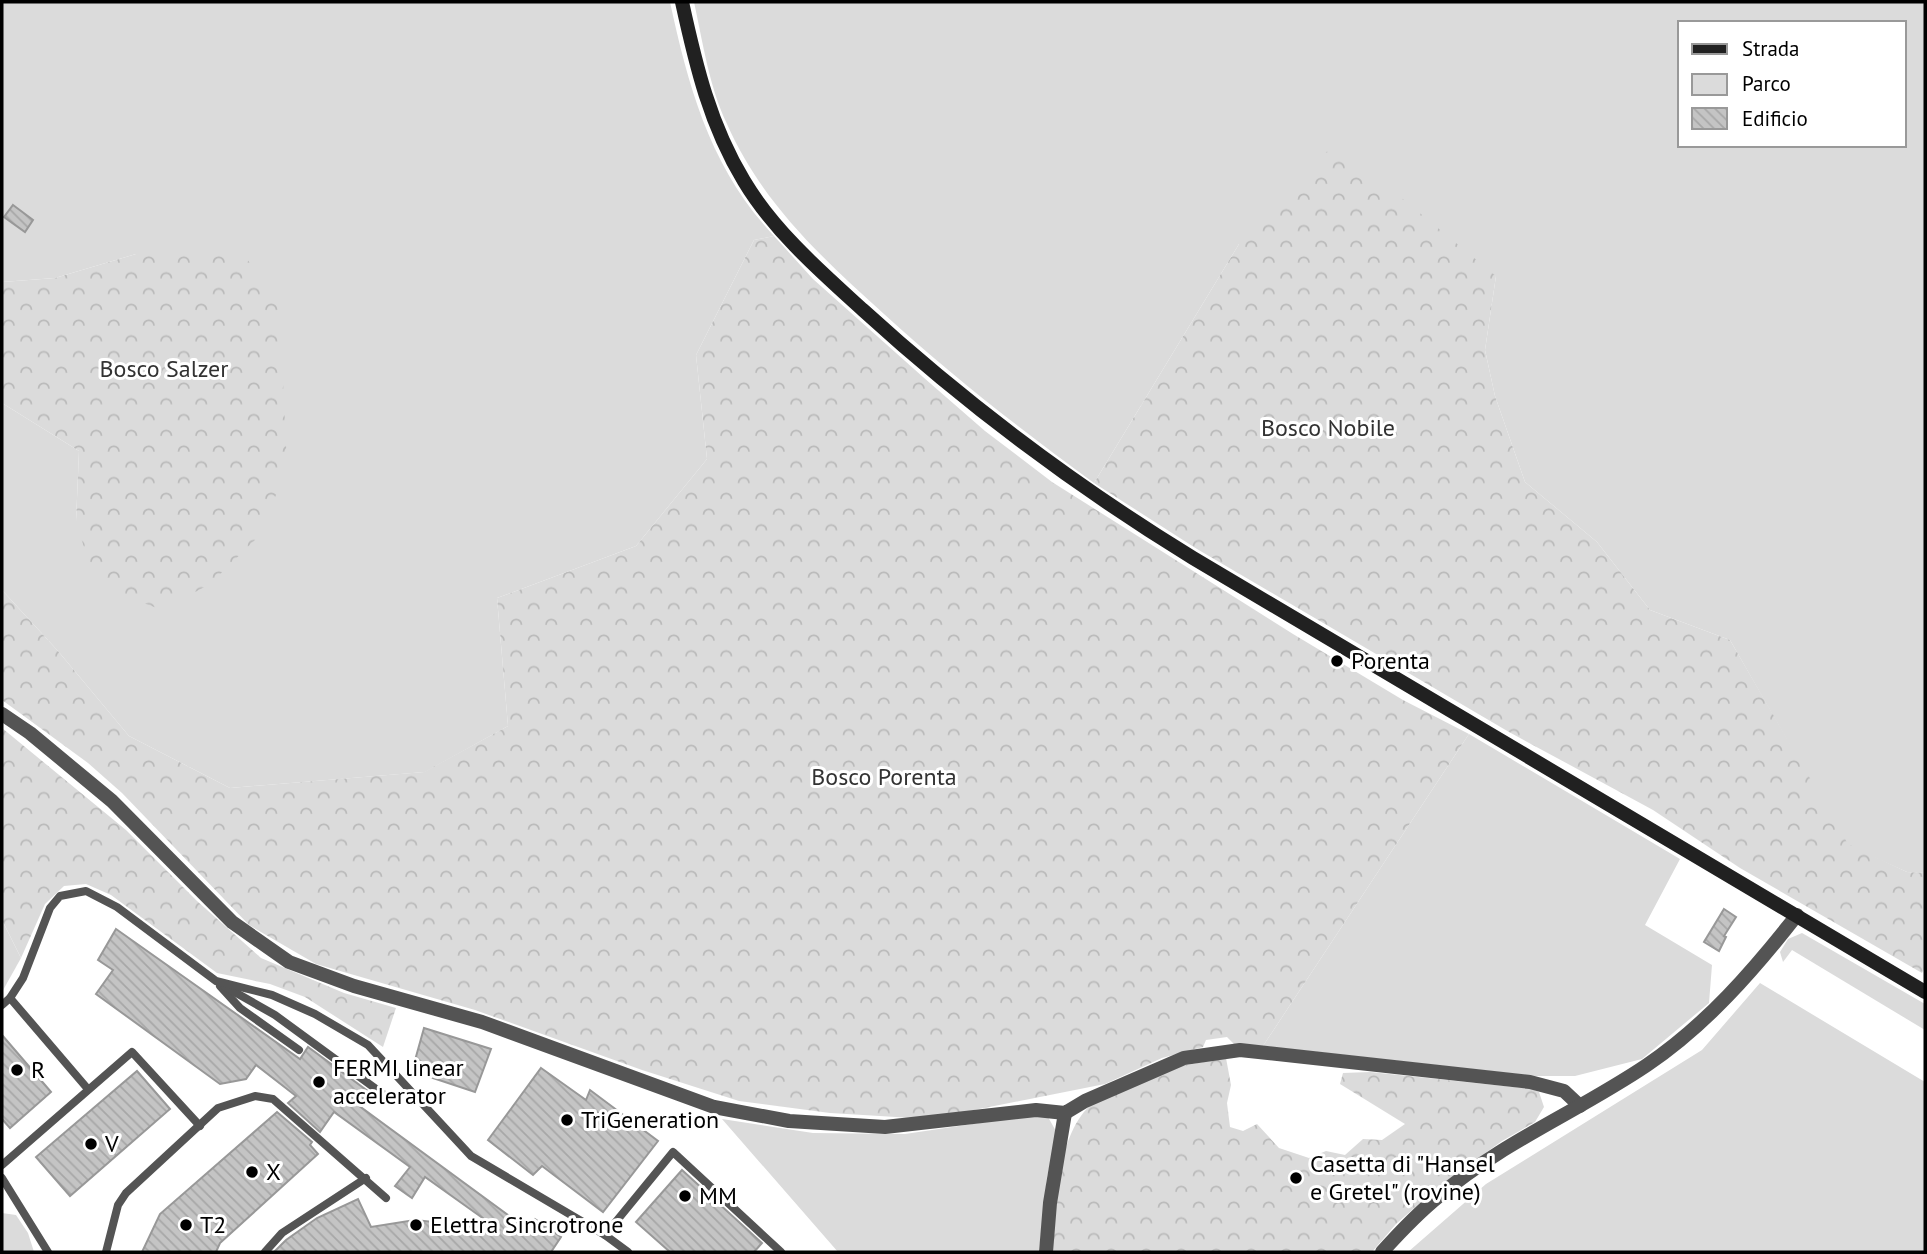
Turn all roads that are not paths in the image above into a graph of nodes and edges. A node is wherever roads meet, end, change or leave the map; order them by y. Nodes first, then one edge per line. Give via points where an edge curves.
1 (682, 2) edge
2 (2, 714) edge
3 (1797, 915) junction
4 (216, 981) junction
5 (1925, 992) edge
6 (10, 998) junction
7 (2, 1005) edge
8 (299, 1050) dead end
9 (87, 1088) junction
10 (387, 1097) dead end
11 (1580, 1105) junction
12 (1065, 1113) junction
13 (200, 1126) junction
14 (2, 1165) edge
15 (2, 1178) edge
16 (366, 1178) junction
17 (386, 1198) dead end
18 (606, 1235) junction
19 (48, 1252) edge
20 (106, 1252) edge
21 (265, 1252) edge
22 (628, 1252) edge
23 (781, 1252) edge
24 (1046, 1252) edge
25 (1382, 1252) edge

1 - 3 main road via 710,114 745,183 773,222 932,372 1006,433 1125,516
2 - 12 street via 112,801 232,922 278,955 318,975 482,1022 714,1107 748,1115 886,1127 1036,1110
3 - 5 main road
3 - 11 street via 1716,1008 1647,1065
4 - 6 lane via 117,907 86,891 73,891 60,896 50,908 23,978
4 - 8 lane via 240,1007
4 - 10 lane via 275,1015
4 - 18 lane via 315,1014 368,1045 471,1156
6 - 7 lane
6 - 9 lane
9 - 13 lane via 132,1052
9 - 14 lane
11 - 12 street via 1564,1091 1530,1082 1240,1050 1184,1058
11 - 25 street via 1468,1174
12 - 24 street
13 - 16 lane via 218,1108 255,1096 274,1099
13 - 20 lane via 126,1192
15 - 19 lane
16 - 17 lane
16 - 21 lane via 282,1233
18 - 22 lane
18 - 23 lane via 673,1152

